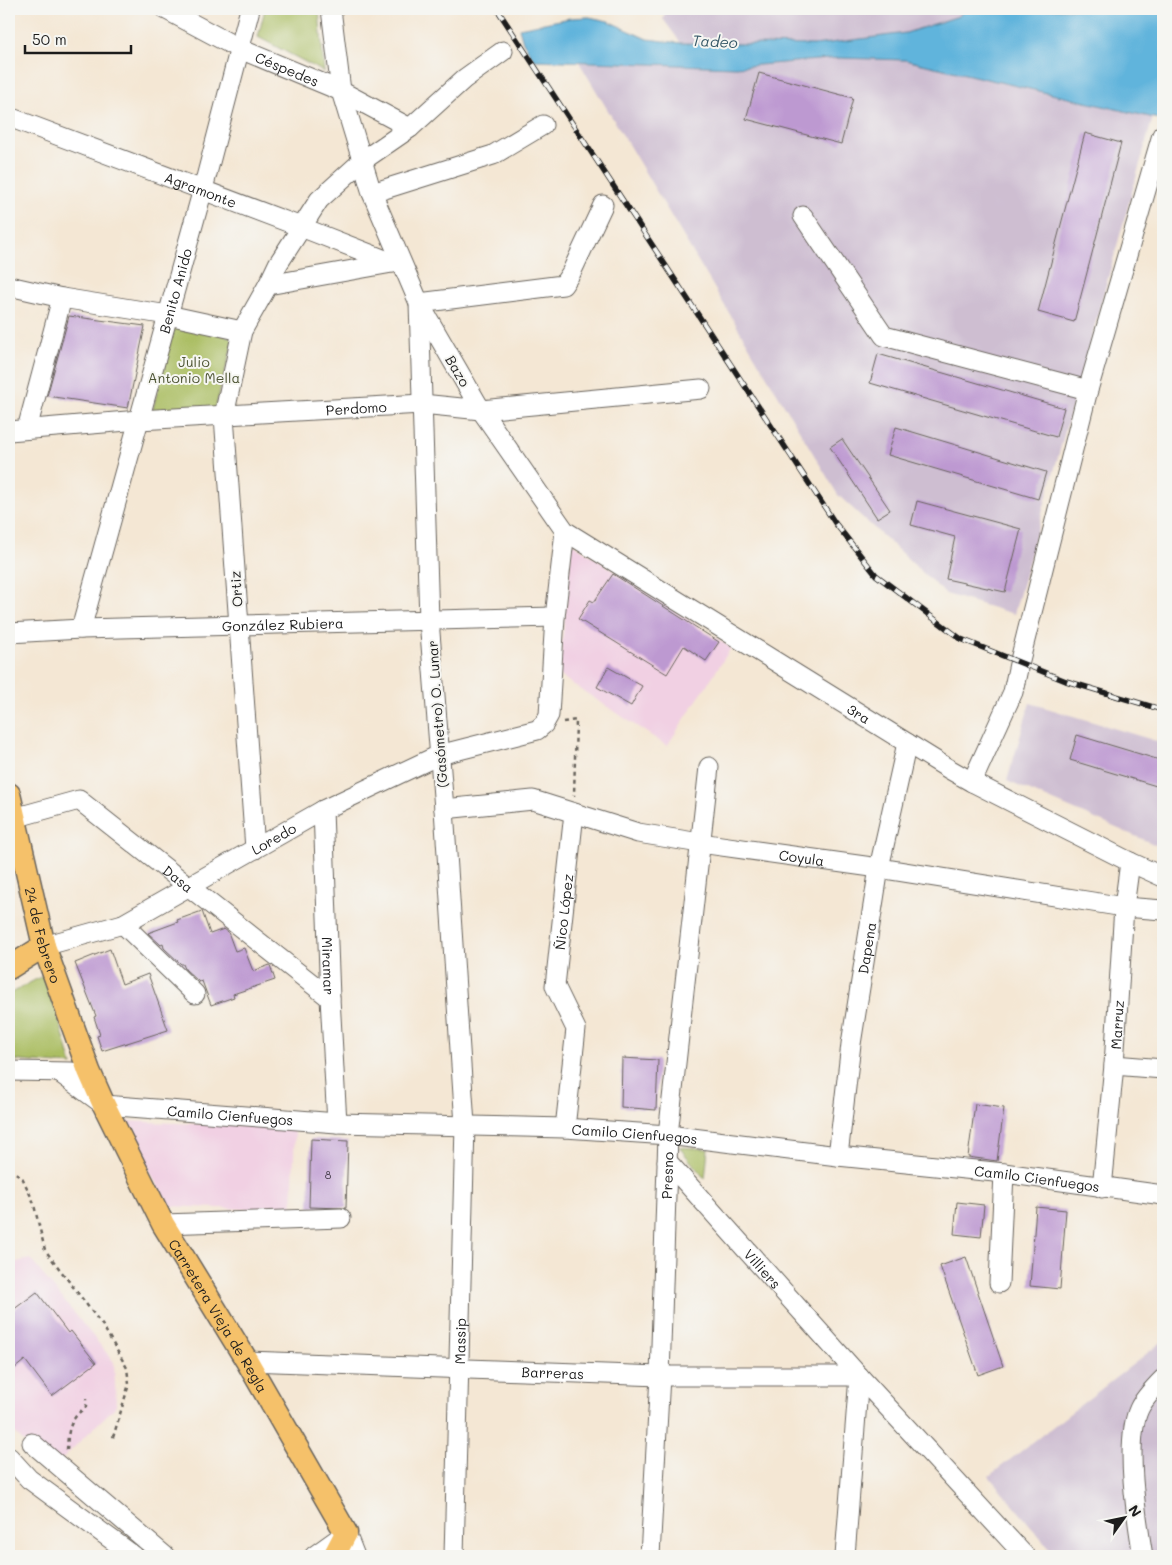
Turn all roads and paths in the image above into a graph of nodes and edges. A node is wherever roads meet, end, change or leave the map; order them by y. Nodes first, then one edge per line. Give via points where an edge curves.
1 (165, 9) edge
2 (250, 9) edge
3 (331, 9) edge
4 (240, 49) junction
5 (503, 51) dead end
6 (341, 91) junction
7 (9, 117) edge
8 (543, 125) dead end
9 (410, 128) junction
10 (1162, 136) dead end
11 (362, 162) junction
12 (203, 190) junction
13 (372, 193) junction
14 (603, 205) dead end
15 (802, 216) dead end
16 (301, 227) junction
17 (398, 262) junction
18 (268, 285) junction
19 (9, 286) edge
20 (62, 298) junction
21 (419, 303) junction
22 (168, 314) junction
23 (242, 331) junction
24 (701, 390) dead end
25 (1088, 390) junction
26 (422, 404) junction
27 (482, 410) junction
28 (224, 416) junction
29 (139, 420) junction
30 (18, 430) edge
31 (565, 531) junction
32 (556, 617) junction
33 (429, 620) junction
34 (239, 625) junction
35 (81, 629) junction
36 (9, 633) edge
37 (544, 724) junction
38 (907, 743) junction
39 (439, 755) junction
40 (709, 767) dead end
41 (972, 782) junction
42 (9, 794) edge
43 (444, 809) junction
44 (324, 810) junction
45 (574, 813) junction
46 (14, 818) junction
47 (700, 843) junction
48 (255, 849) junction
49 (1130, 862) junction
50 (879, 868) junction
51 (1163, 877) edge
52 (189, 887) junction
53 (1124, 907) junction
54 (1163, 910) edge
55 (123, 924) junction
56 (44, 946) junction
57 (9, 968) edge
58 (195, 994) dead end
59 (330, 998) junction
60 (1114, 1065) junction
61 (1163, 1069) edge
62 (9, 1071) edge
63 (89, 1071) junction
64 (60, 1073) junction
65 (104, 1105) junction
66 (337, 1123) junction
67 (465, 1125) junction
68 (565, 1128) junction
69 (668, 1135) junction
70 (838, 1156) junction
71 (667, 1161) junction
72 (9, 1169) edge
73 (1004, 1173) junction
74 (1102, 1188) junction
75 (1163, 1195) edge
76 (341, 1218) dead end
77 (163, 1224) junction
78 (999, 1283) dead end
79 (247, 1361) junction
80 (459, 1369) junction
81 (660, 1376) junction
82 (859, 1376) junction
83 (1163, 1379) edge
84 (86, 1399) dead end
85 (112, 1441) dead end
86 (32, 1443) dead end
87 (9, 1457) edge
88 (62, 1468) junction
89 (346, 1533) junction
90 (134, 1556) edge
91 (165, 1556) edge
92 (314, 1556) edge
93 (334, 1556) edge
94 (356, 1556) edge
95 (454, 1556) edge
96 (650, 1556) edge
97 (846, 1556) edge
98 (1025, 1556) edge
99 (1143, 1556) edge

1 - 4 street, Céspedes
2 - 4 street, Benito Anido
3 - 6 street, Bazo
4 - 6 street, Céspedes
4 - 12 street, Benito Anido
5 - 9 street, Ortiz via 464,79
6 - 9 street, Céspedes
6 - 11 street, Bazo
7 - 12 street, Agramonte
8 - 13 street via 493,155
9 - 11 street, Ortiz
10 - 25 street
11 - 13 street, Bazo
11 - 16 street, Ortiz via 319,200
12 - 16 street, Agramonte
12 - 22 street, Benito Anido
13 - 17 street, Bazo
14 - 21 street via 572,273 563,285
15 - 25 street via 884,336
16 - 17 street, Agramonte
16 - 18 street, Ortiz
17 - 18 street
17 - 21 street, Bazo
18 - 23 street, Ortiz
19 - 20 street
20 - 22 street
20 - 30 street
21 - 26 street, (Gasómetro) O. Lunar
21 - 27 street, Bazo
22 - 23 street
22 - 29 street, Benito Anido
23 - 28 street, Ortiz
24 - 27 street, Perdomo
25 - 41 street via 1013,692
26 - 27 street, Perdomo
26 - 28 street, Perdomo
26 - 33 street, (Gasómetro) O. Lunar
27 - 31 street, Bazo
28 - 29 street, Perdomo
28 - 34 street, Ortiz
29 - 30 street, Perdomo
29 - 35 street, Benito Anido
31 - 32 street
31 - 38 street, 3ra
32 - 33 street, González Rubiera
32 - 37 street via 549,714
33 - 34 street, González Rubiera
33 - 39 street, (Gasómetro) O. Lunar
34 - 35 street, González Rubiera
34 - 48 street, Ortiz
35 - 36 street, González Rubiera
37 - 39 street, Loredo via 536,730
37 - 45 path via 576,720
38 - 41 street, 3ra
38 - 50 street, Dapena
39 - 43 street, (Gasómetro) O. Lunar
39 - 44 street, Loredo
40 - 47 street, Presno
41 - 49 street, 3ra
42 - 46 main road, 24 de Febrero
43 - 45 street, Coyula via 533,800
43 - 67 street, (Gasómetro) O. Lunar
44 - 48 street, Loredo
44 - 59 street, Miramar
45 - 47 street, Coyula via 638,833
45 - 68 street, Ñico López via 555,986 576,1029
46 - 52 street, Dasa via 79,800
46 - 56 main road, 24 de Febrero
47 - 50 street, Coyula
47 - 69 street, Presno
48 - 52 street, Loredo
49 - 51 street, 3ra
49 - 53 street, Marruz
50 - 53 street, Coyula
50 - 70 street, Dapena via 851,1044
52 - 55 street, Loredo
52 - 59 street, Dasa
53 - 54 street, Coyula
53 - 60 street, Marruz
55 - 56 street, Loredo
55 - 58 street
56 - 57 main road, Loredo
56 - 63 main road, 24 de Febrero
59 - 66 street, Miramar
60 - 61 street
60 - 74 street, Marruz
62 - 64 street
63 - 64 street
63 - 65 main road, Carretera Vieja de Regla
64 - 65 street
65 - 66 street, Camilo Cienfuegos
65 - 77 main road, Carretera Vieja de Regla
66 - 67 street, Camilo Cienfuegos
67 - 68 street, Camilo Cienfuegos
67 - 80 street, Massip
68 - 69 street, Camilo Cienfuegos
69 - 70 street, Camilo Cienfuegos
69 - 71 street, Presno
70 - 73 street, Camilo Cienfuegos
71 - 81 street, Presno
71 - 82 street, Villiers
72 - 85 path via 22,1177 33,1201 45,1250 103,1326 127,1368 129,1384
73 - 74 street, Camilo Cienfuegos
73 - 78 street
74 - 75 street, Camilo Cienfuegos
76 - 77 street
77 - 79 main road, Carretera Vieja de Regla
79 - 80 street, Barreras
79 - 89 main road, Carretera Vieja de Regla
80 - 81 street, Barreras
80 - 95 street, Massip
81 - 82 street, Barreras
81 - 96 street, Presno
82 - 97 street
82 - 98 street, Villiers
83 - 99 street via 1139,1409 1133,1433 1133,1465
84 - 88 path via 86,1407 71,1422
86 - 88 street
87 - 90 street via 29,1479
88 - 91 street
89 - 92 street
89 - 93 main road
89 - 94 street, Carretera Vieja de Regla

